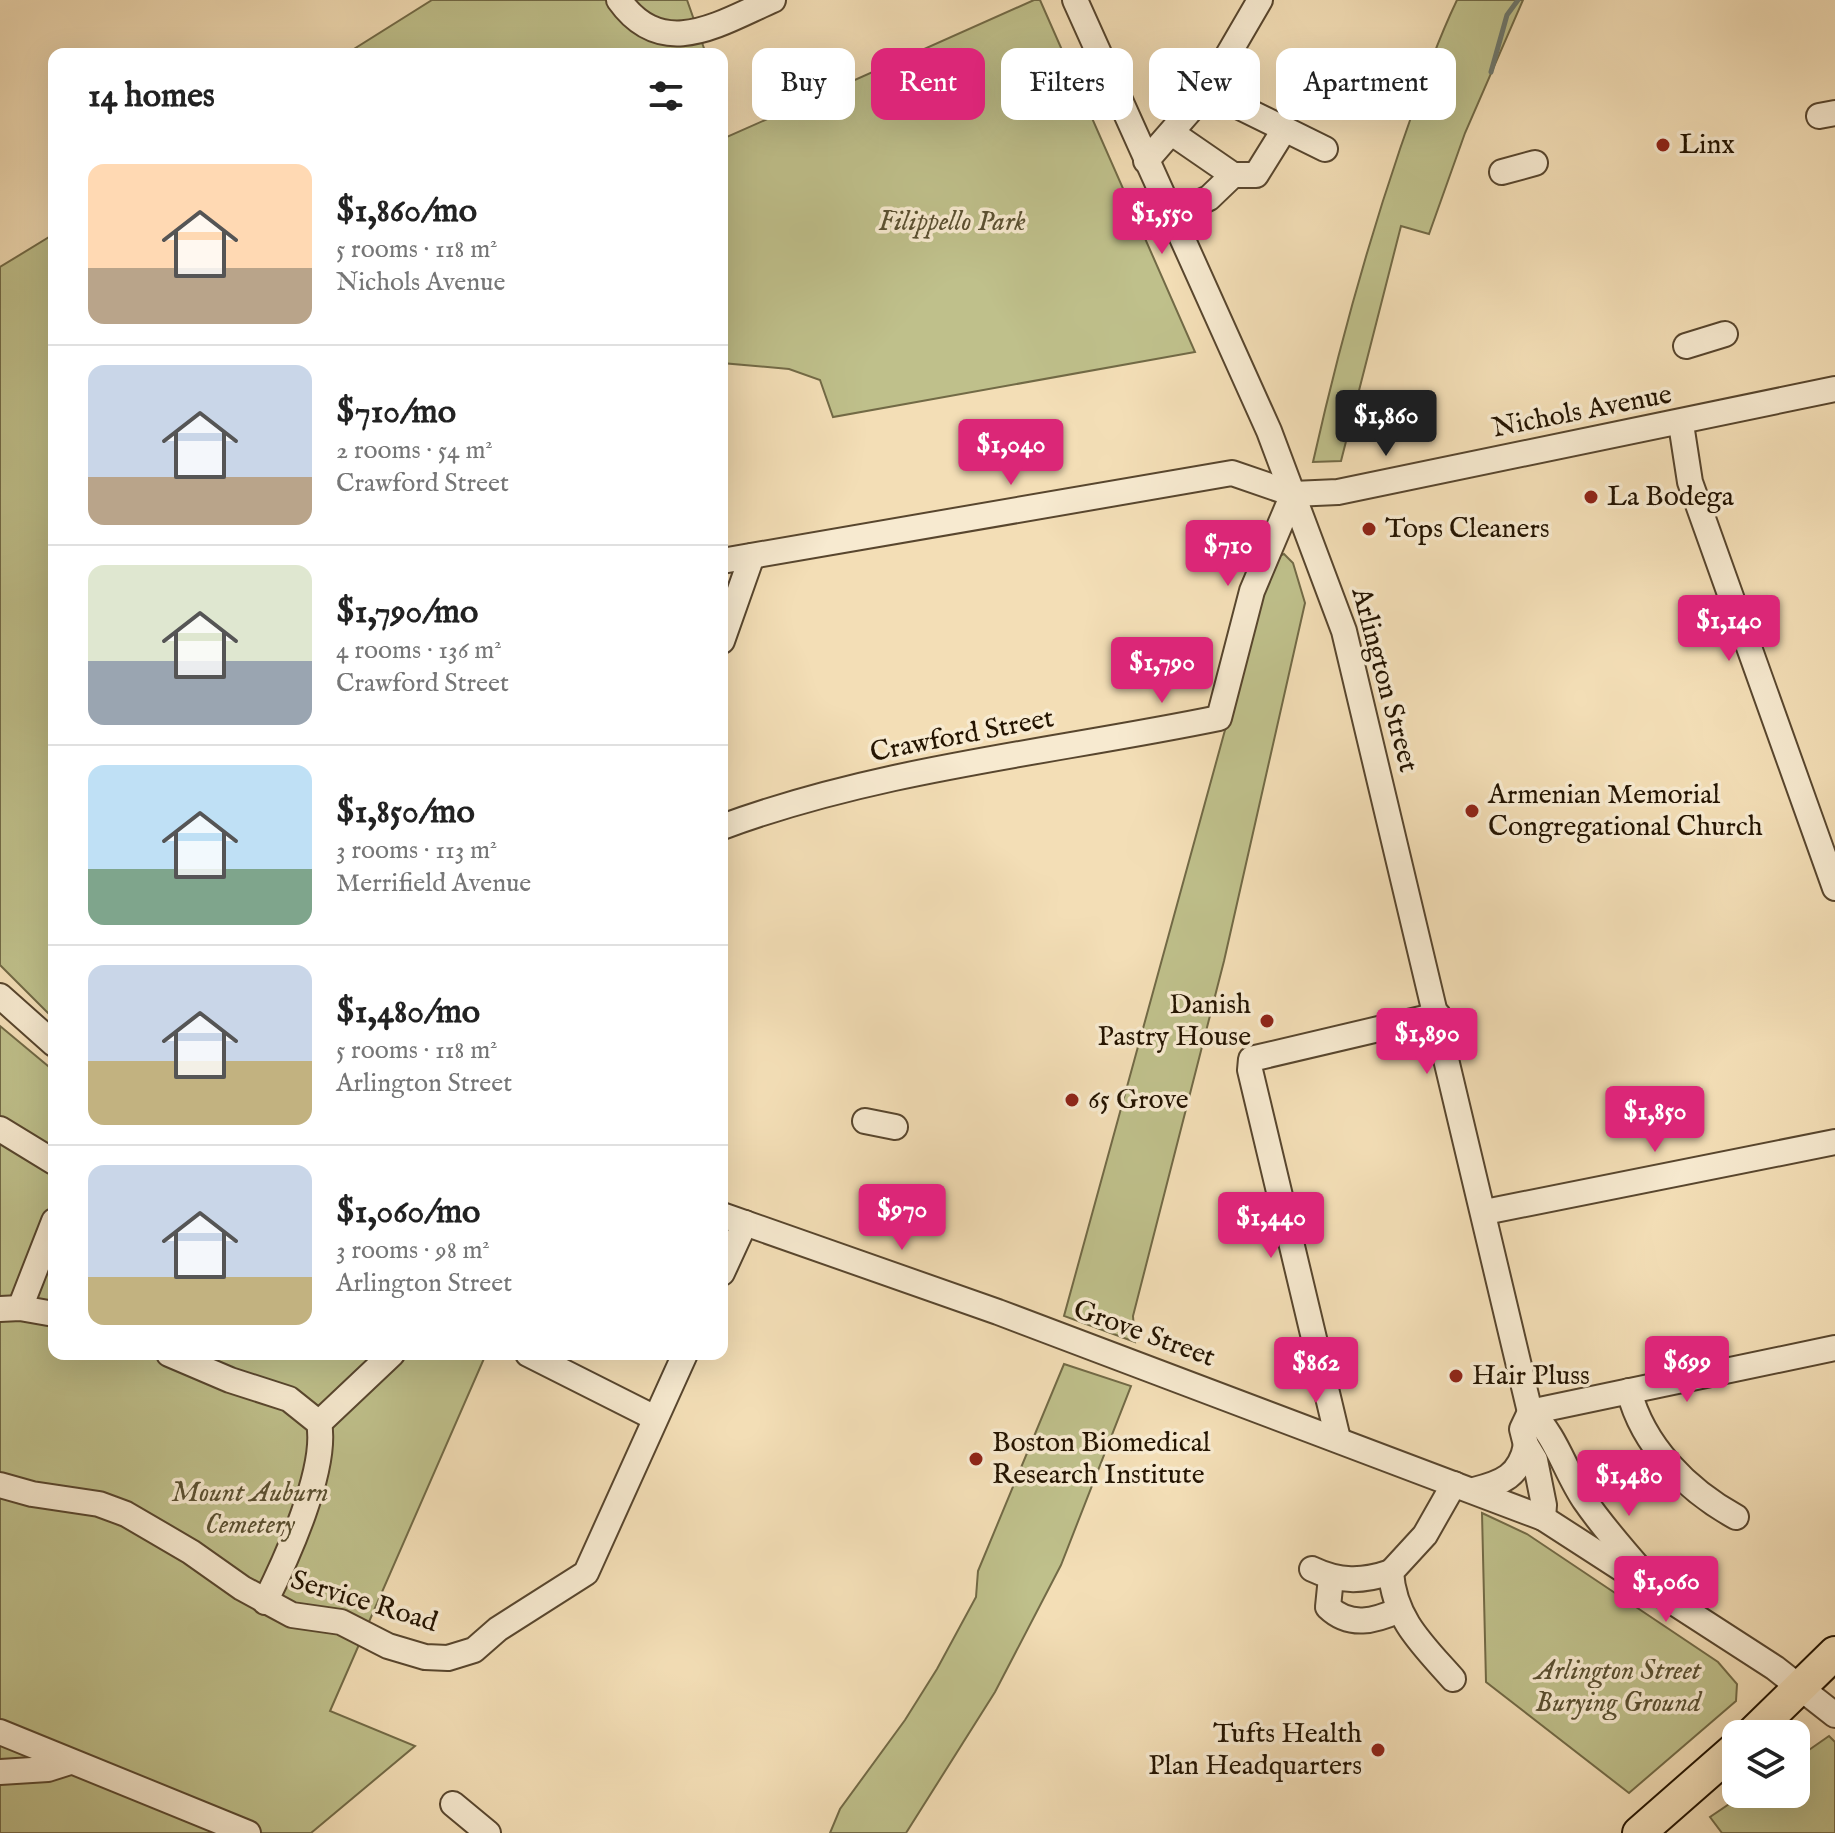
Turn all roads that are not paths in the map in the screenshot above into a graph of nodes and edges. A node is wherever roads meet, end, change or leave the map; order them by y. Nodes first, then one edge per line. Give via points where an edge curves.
1 (619, 0) edge
2 (773, 0) edge
3 (1075, 0) edge
4 (1260, 0) edge
5 (1232, 48) edge
6 (1260, 118) edge
7 (1183, 120) edge
8 (1284, 130) junction
9 (1172, 133) junction
10 (1325, 149) dead end
11 (1146, 161) junction
12 (1535, 163) dead end
13 (1502, 172) dead end
14 (1233, 175) junction
15 (1171, 216) junction
16 (1725, 334) dead end
17 (1686, 346) dead end
18 (1835, 389) edge
19 (1681, 424) junction
20 (1293, 494) junction
21 (752, 556) junction
22 (728, 560) edge
23 (728, 624) edge
24 (728, 825) edge
25 (1835, 888) edge
26 (0, 996) edge
27 (1438, 1015) junction
28 (48, 1039) edge
29 (865, 1121) dead end
30 (895, 1127) dead end
31 (0, 1129) edge
32 (1835, 1142) edge
33 (48, 1158) edge
34 (1485, 1212) junction
35 (728, 1217) edge
36 (745, 1223) junction
37 (48, 1233) edge
38 (728, 1260) edge
39 (10, 1309) edge
40 (48, 1313) edge
41 (1835, 1348) edge
42 (183, 1360) edge
43 (386, 1360) edge
44 (540, 1360) edge
45 (682, 1360) edge
46 (1629, 1391) junction
47 (1530, 1412) junction
48 (655, 1418) junction
49 (319, 1423) junction
50 (1338, 1439) junction
51 (1526, 1445) junction
52 (1565, 1469) junction
53 (0, 1485) edge
54 (1464, 1487) junction
55 (1736, 1517) dead end
56 (1543, 1518) junction
57 (1391, 1572) junction
58 (1660, 1592) junction
59 (265, 1602) junction
60 (1399, 1610) junction
61 (1835, 1653) edge
62 (1453, 1679) dead end
63 (1803, 1687) junction
64 (1835, 1715) edge
65 (1767, 1720) edge
66 (0, 1732) edge
67 (1722, 1760) edge
68 (70, 1762) junction
69 (0, 1772) edge
70 (453, 1804) dead end
71 (248, 1833) edge
72 (488, 1833) edge
73 (1639, 1833) edge

1 - 2 street via 649,26 679,36
3 - 11 street, Arlington Street
4 - 5 street
6 - 8 street
7 - 9 street
8 - 10 street
8 - 14 street via 1256,175
9 - 11 street
9 - 14 street
11 - 15 street, Arlington Street
12 - 13 street
14 - 15 street via 1209,198
15 - 20 street, Arlington Street
16 - 17 street
18 - 19 street, Nichols Avenue
19 - 20 street, Nichols Avenue via 1338,492
19 - 25 street via 1690,482
20 - 21 street via 1232,473
20 - 24 street, Crawford Street via 1252,591 1219,718 842,790
20 - 27 street, Arlington Street via 1344,631
21 - 22 street
21 - 23 street
26 - 28 street
27 - 34 street, Arlington Street
27 - 50 street via 1251,1059
29 - 30 street
31 - 33 street
32 - 34 street
34 - 47 street, Arlington Street
35 - 36 street, Grove Street
36 - 38 street
36 - 50 street, Grove Street
37 - 39 street
39 - 40 street
41 - 46 street
42 - 49 street via 289,1399
43 - 49 street
44 - 48 street
45 - 48 street, Service Road
46 - 47 street
46 - 55 street via 1651,1441 1671,1466
47 - 51 street, Arlington Street via 1522,1429
47 - 52 street, Arlington Street via 1544,1423
48 - 59 street, Service Road via 586,1573 474,1650 448,1658 425,1657 388,1646 341,1622 292,1615
49 - 59 street via 320,1443 302,1521
50 - 54 street, Grove Street
51 - 54 street via 1510,1478
51 - 56 street, Arlington Street via 1535,1460
52 - 56 street via 1568,1482 1562,1499
52 - 58 street, Arlington Street
53 - 59 street, Service Road via 126,1514
54 - 56 street, Grove Street
54 - 57 street
56 - 58 street, Arlington Street
57 - 60 street
57 - 60 street via 1369,1579 1321,1573 1334,1613 1365,1623
58 - 63 street, Arlington Street
60 - 62 street via 1404,1624
61 - 63 main road
63 - 64 street, Arlington Street
63 - 65 main road
66 - 68 street
67 - 73 main road
68 - 69 street
68 - 71 street
70 - 72 street

